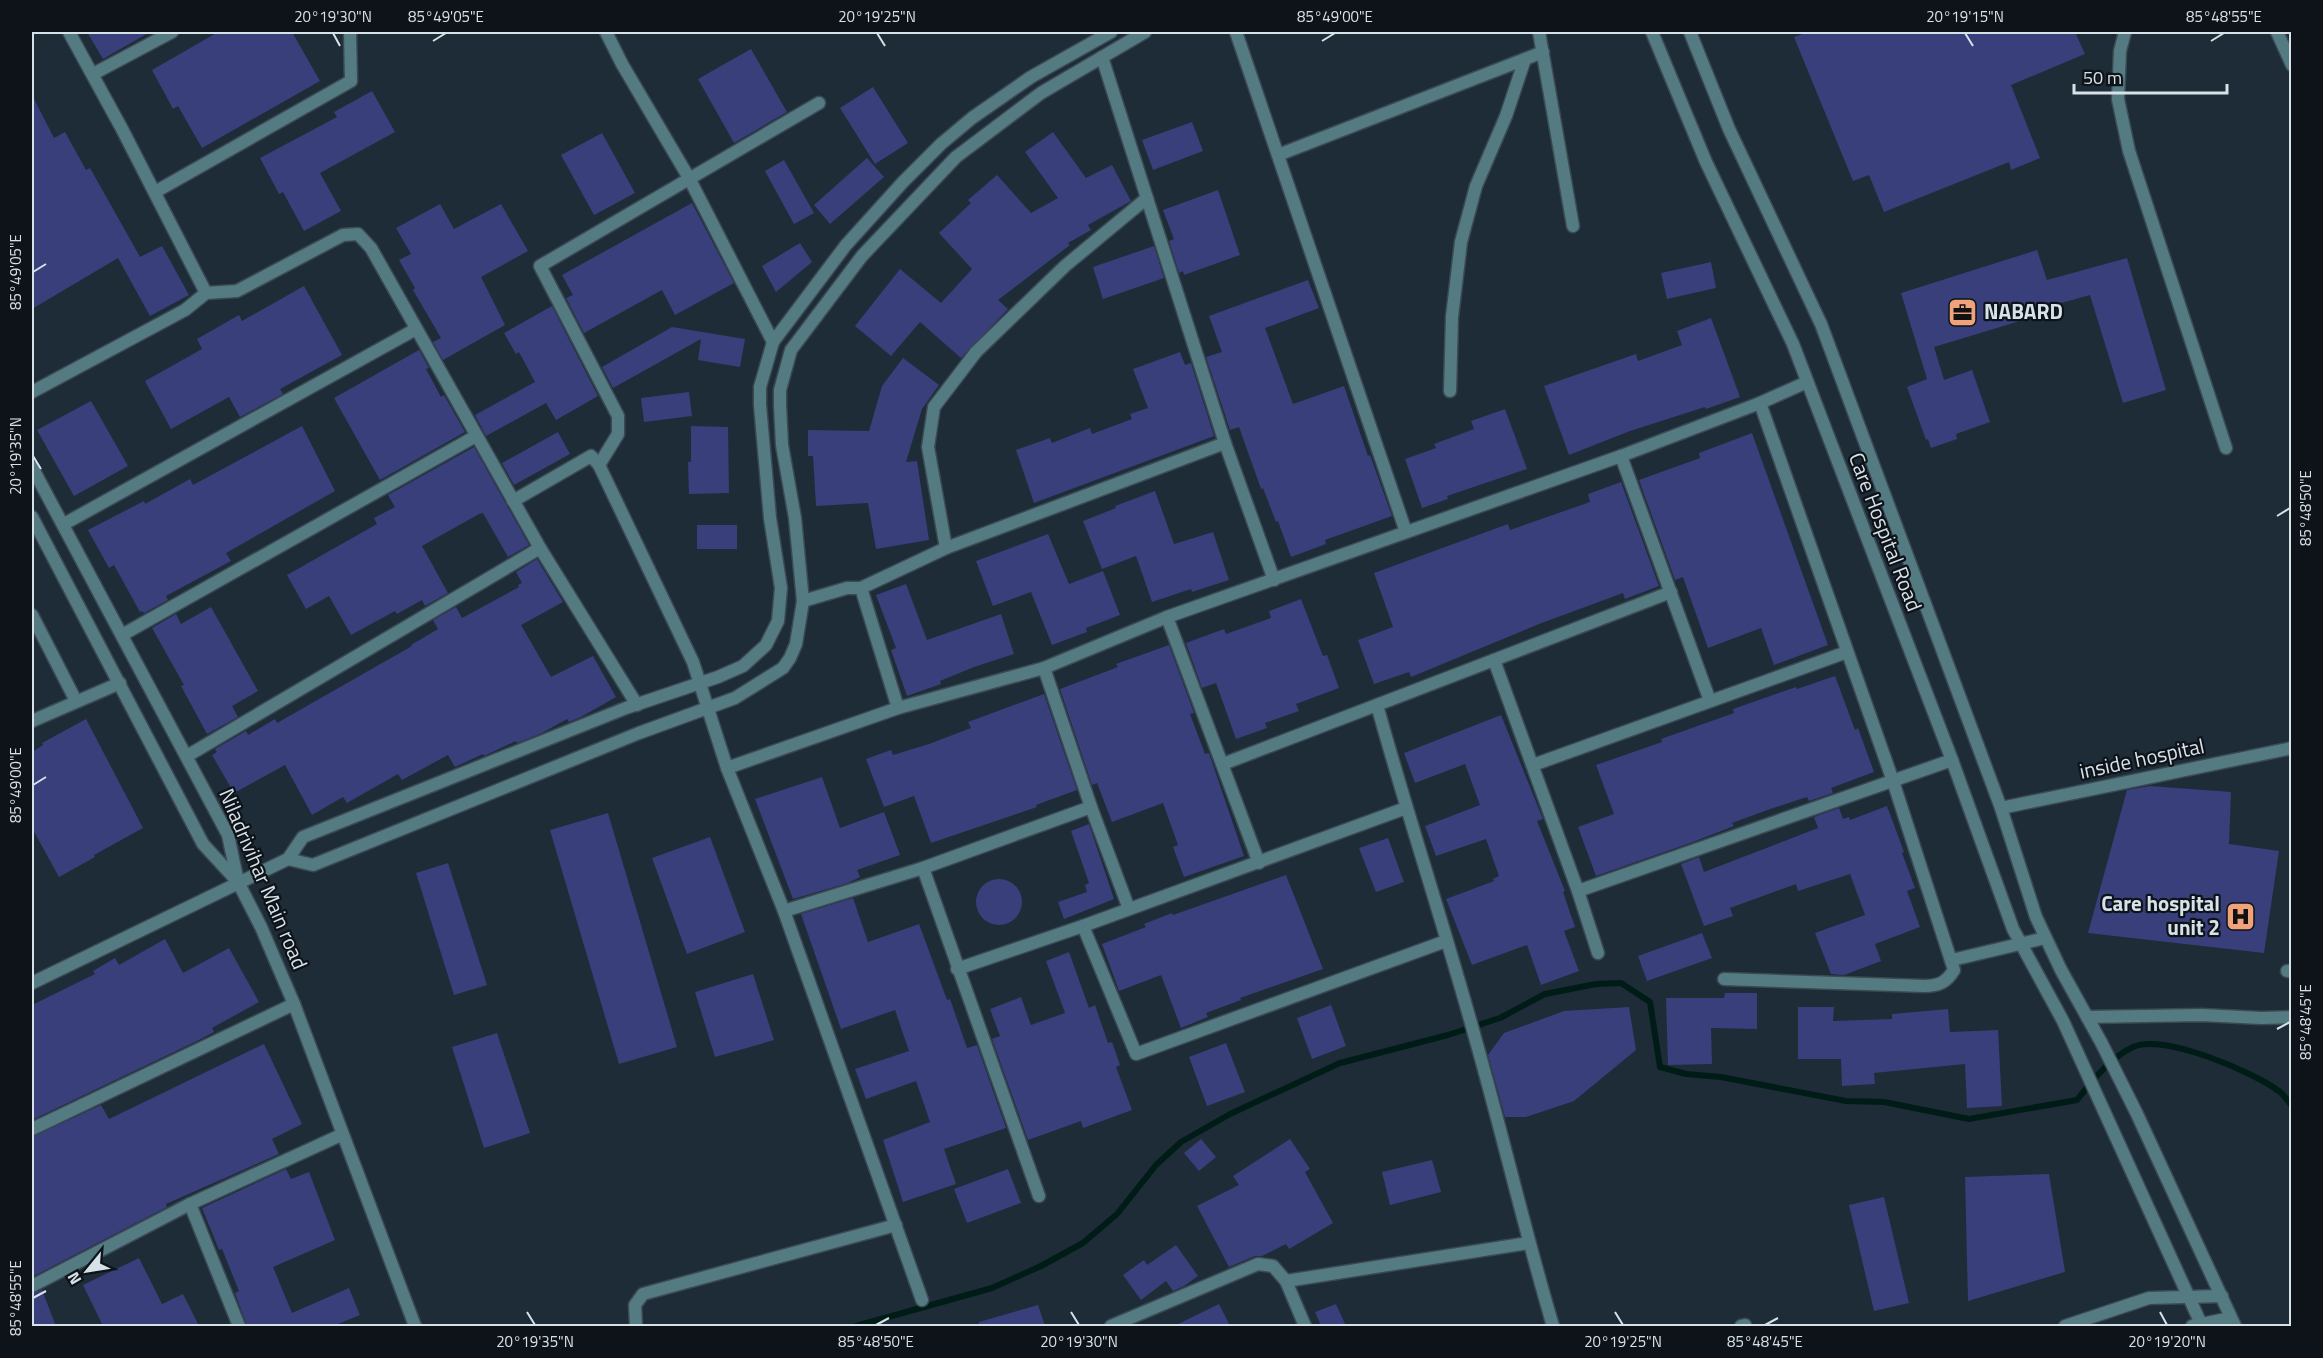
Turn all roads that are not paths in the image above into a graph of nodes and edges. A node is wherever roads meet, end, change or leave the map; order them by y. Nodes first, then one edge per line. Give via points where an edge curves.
1 (69, 32) edge
2 (172, 32) edge
3 (350, 32) edge
4 (606, 32) edge
5 (1111, 32) edge
6 (1145, 32) edge
7 (1236, 32) edge
8 (1539, 32) edge
9 (1652, 32) edge
10 (1690, 32) edge
11 (2125, 32) edge
12 (2277, 32) edge
13 (1543, 52) junction
14 (1102, 57) junction
15 (1525, 59) junction
16 (2292, 65) edge
17 (93, 74) junction
18 (1031, 77) junction
19 (1041, 93) junction
20 (819, 103) dead end
21 (1278, 155) junction
22 (689, 178) junction
23 (155, 192) junction
24 (1147, 198) junction
25 (1573, 226) dead end
26 (206, 293) junction
27 (416, 328) junction
28 (773, 342) junction
29 (1807, 382) junction
30 (1450, 391) dead end
31 (32, 392) edge
32 (1760, 403) junction
33 (476, 436) junction
34 (1225, 443) junction
35 (2226, 448) dead end
36 (1621, 456) junction
37 (599, 465) junction
38 (32, 467) edge
39 (513, 501) junction
40 (32, 517) edge
41 (64, 524) junction
42 (1406, 532) junction
43 (540, 548) junction
44 (946, 548) junction
45 (1274, 580) junction
46 (861, 588) junction
47 (1671, 592) junction
48 (803, 601) junction
49 (32, 615) edge
50 (1167, 617) junction
51 (122, 635) junction
52 (1847, 652) junction
53 (1494, 660) junction
54 (1044, 668) junction
55 (120, 683) junction
56 (699, 684) junction
57 (76, 701) junction
58 (1710, 701) junction
59 (637, 705) junction
60 (1377, 705) junction
61 (709, 708) junction
62 (898, 708) junction
63 (32, 721) edge
64 (2292, 748) edge
65 (187, 756) junction
66 (1952, 760) junction
67 (1223, 764) junction
68 (1533, 765) junction
69 (727, 768) junction
70 (1893, 781) junction
71 (1091, 807) junction
72 (1406, 808) junction
73 (2001, 808) junction
74 (288, 859) junction
75 (1259, 863) junction
76 (923, 868) junction
77 (238, 882) junction
78 (1578, 891) junction
79 (1129, 909) junction
80 (784, 911) junction
81 (1083, 926) junction
82 (2046, 938) junction
83 (1446, 941) junction
84 (2020, 944) junction
85 (1598, 953) dead end
86 (1952, 960) junction
87 (957, 969) junction
88 (1724, 979) dead end
89 (32, 983) edge
90 (294, 1004) junction
91 (2087, 1017) junction
92 (2292, 1017) edge
93 (32, 1129) edge
94 (341, 1135) junction
95 (1039, 1196) dead end
96 (190, 1204) junction
97 (896, 1225) junction
98 (1528, 1243) junction
99 (1286, 1281) junction
100 (32, 1286) edge
101 (2189, 1296) junction
102 (2222, 1296) junction
103 (922, 1300) dead end
104 (2233, 1322) edge
105 (239, 1326) edge
106 (415, 1326) edge
107 (636, 1326) edge
108 (1111, 1326) edge
109 (1305, 1326) edge
110 (1553, 1326) edge
111 (2065, 1326) edge
112 (2198, 1326) edge

1 - 17 street
2 - 17 street
3 - 23 street via 351,81
4 - 22 street
5 - 18 street
6 - 14 street
7 - 21 street
8 - 13 street
9 - 29 street, Care Hospital Road via 1706,162
10 - 73 street, Care Hospital Road via 1729,129 1821,324
11 - 35 street via 2118,99 2129,151
12 - 16 street
13 - 15 street
13 - 25 street
14 - 19 street
14 - 24 street
15 - 21 street
15 - 30 street via 1476,186 1461,242 1452,316
17 - 23 street
18 - 19 street
18 - 28 street via 972,118 903,182 846,245
19 - 48 street via 956,157 919,194 862,256 791,350 780,405
20 - 22 street
21 - 42 street
22 - 28 street
22 - 37 street via 540,266 618,416 618,434
23 - 26 street
24 - 34 street
24 - 44 street via 1065,266 976,352 934,408 928,447
26 - 27 street via 237,291 343,235 358,234 371,248
26 - 31 street via 185,310
27 - 33 street
27 - 41 street
28 - 56 street via 762,379 760,405 781,588 778,621 766,645 743,666
29 - 32 street
29 - 66 street, Care Hospital Road
32 - 36 street
32 - 52 street
33 - 39 street
33 - 51 street
34 - 44 street
34 - 45 street
36 - 42 street
36 - 47 street
37 - 39 street via 591,456
37 - 56 street via 693,662
38 - 41 street, Niladrivihar Main road
39 - 43 street
40 - 55 street
41 - 51 street, Niladrivihar Main road
42 - 45 street
43 - 59 street
43 - 65 street
44 - 46 street
45 - 50 street
46 - 48 street via 847,588
46 - 62 street
47 - 53 street
47 - 58 street
48 - 61 street via 796,644 783,668 735,698
49 - 57 street
50 - 54 street
50 - 67 street
51 - 65 street, Niladrivihar Main road
52 - 58 street
52 - 70 street
53 - 60 street
53 - 68 street
54 - 62 street
54 - 71 street
55 - 57 street
55 - 77 street via 203,844
56 - 59 street
56 - 61 street
57 - 63 street
58 - 68 street
59 - 74 street via 303,837
60 - 67 street
60 - 72 street
61 - 69 street
61 - 74 street via 313,865
62 - 69 street
64 - 73 street, inside hospital
65 - 77 street, Niladrivihar Main road via 228,835
66 - 70 street
66 - 84 street, Care Hospital Road
67 - 75 street
68 - 78 street
69 - 80 street
70 - 78 street
70 - 86 street
71 - 76 street
71 - 79 street
72 - 75 street
72 - 83 street
73 - 82 street, Care Hospital Road
74 - 77 street
75 - 79 street
76 - 80 street
76 - 87 street
77 - 89 street
77 - 90 street, Niladrivihar Main road
78 - 85 street
79 - 81 street
80 - 97 street
81 - 83 street via 1136,1054
81 - 87 street
82 - 84 street
82 - 91 street, Care Hospital Road
83 - 98 street
84 - 86 street
84 - 101 street, Care Hospital Road via 2063,1021
86 - 88 street via 1954,970 1937,986
87 - 95 street
90 - 93 street
90 - 94 street, Niladrivihar Main road
91 - 92 street
91 - 102 street, Care Hospital Road
94 - 96 street
94 - 106 street, Niladrivihar Main road
96 - 100 street
96 - 105 street
97 - 103 street
97 - 107 street via 643,1294 635,1305
98 - 99 street
98 - 110 street
99 - 108 street via 1273,1266 1258,1264
99 - 109 street
101 - 102 street
101 - 111 street via 2149,1298
101 - 112 street, Care Hospital Road
102 - 104 street, Care Hospital Road
104 - 112 street

